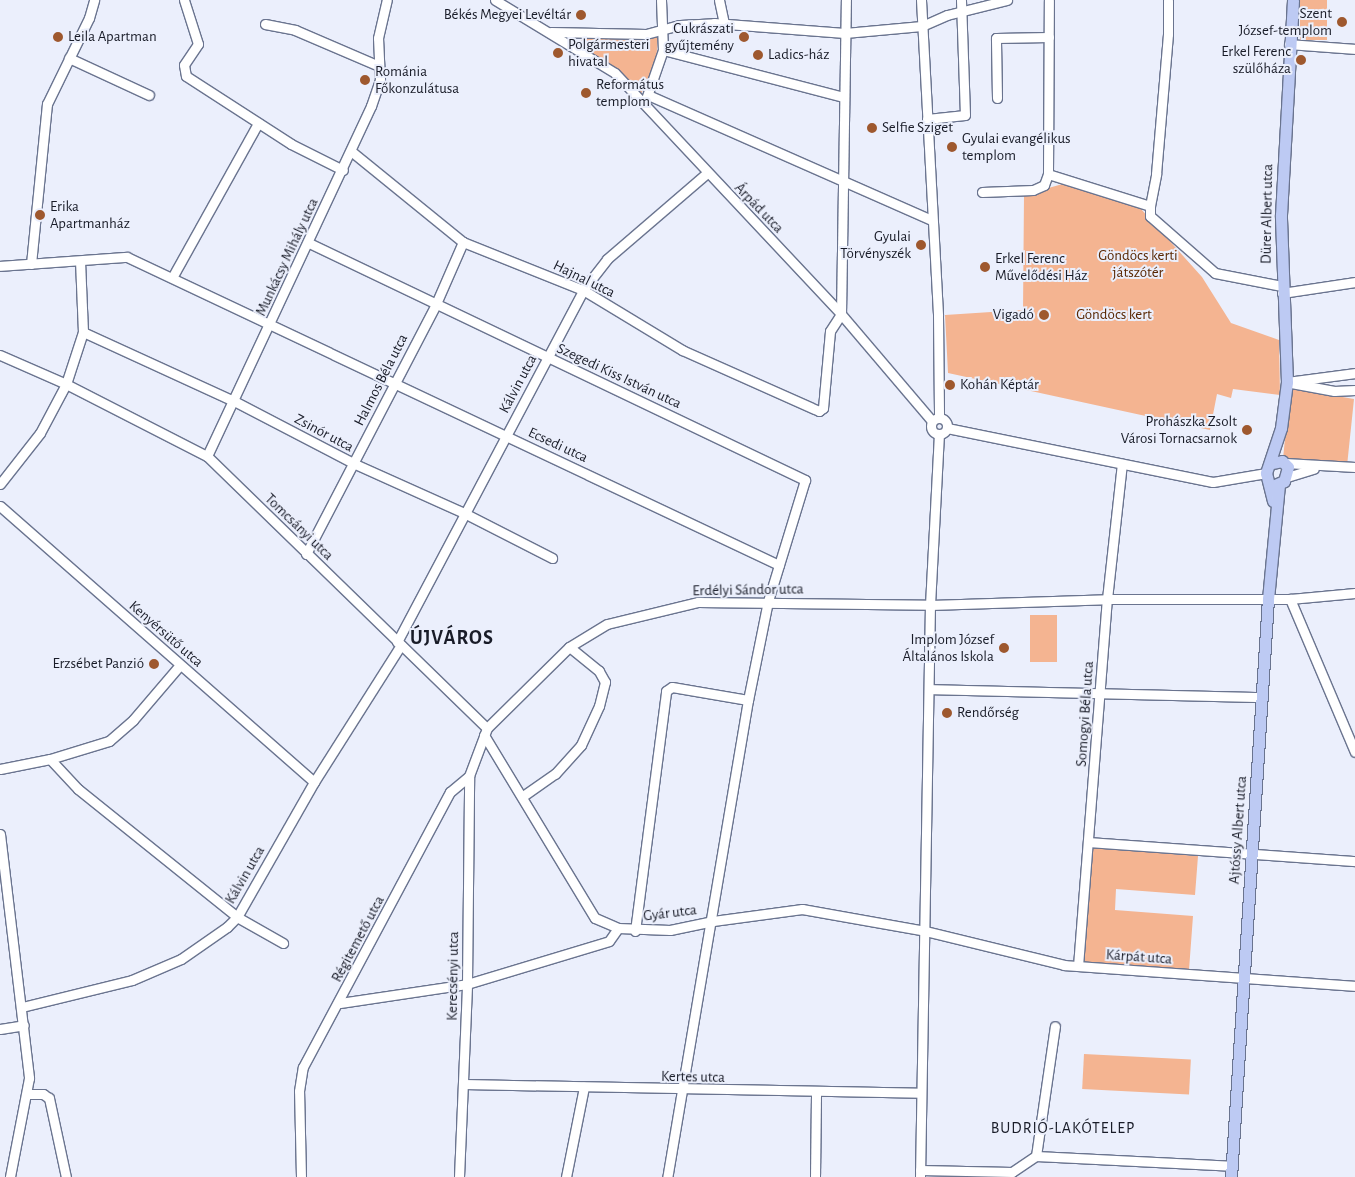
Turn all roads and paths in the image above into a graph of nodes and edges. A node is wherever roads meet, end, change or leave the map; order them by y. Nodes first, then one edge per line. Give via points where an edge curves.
1 (94, 0) edge
2 (184, 0) edge
3 (387, 0) edge
4 (495, 0) edge
5 (661, 0) edge
6 (719, 0) edge
7 (846, 0) edge
8 (921, 0) edge
9 (961, 0) edge
10 (1007, 0) edge
11 (1049, 0) edge
12 (1168, 0) edge
13 (1293, 0) edge
14 (961, 11) junction
15 (265, 24) dead end
16 (724, 24) junction
17 (922, 26) junction
18 (663, 30) junction
19 (550, 32) junction
20 (574, 32) junction
21 (845, 33) junction
22 (1049, 37) junction
23 (1289, 44) junction
24 (570, 45) junction
25 (1355, 49) edge
26 (663, 50) junction
27 (69, 58) junction
28 (379, 66) junction
29 (149, 95) dead end
30 (648, 95) junction
31 (843, 97) junction
32 (997, 98) dead end
33 (644, 106) junction
34 (927, 119) junction
35 (258, 123) junction
36 (352, 151) junction
37 (343, 170) junction
38 (706, 173) junction
39 (1048, 174) junction
40 (841, 178) junction
41 (982, 192) dead end
42 (1150, 206) junction
43 (932, 220) junction
44 (463, 242) junction
45 (308, 243) junction
46 (80, 261) junction
47 (31, 264) junction
48 (0, 266) edge
49 (173, 276) junction
50 (1355, 282) edge
51 (582, 290) junction
52 (1282, 290) junction
53 (435, 306) junction
54 (841, 314) junction
55 (270, 324) junction
56 (83, 332) junction
57 (0, 355) edge
58 (548, 357) junction
59 (1355, 373) edge
60 (1287, 382) junction
61 (66, 384) junction
62 (393, 384) junction
63 (1355, 390) edge
64 (234, 401) junction
65 (935, 416) junction
66 (947, 428) junction
67 (939, 434) junction
68 (506, 436) junction
69 (207, 456) junction
70 (355, 464) junction
71 (1122, 464) junction
72 (1324, 467) junction
73 (1355, 467) edge
74 (1276, 474) junction
75 (0, 484) edge
76 (0, 506) edge
77 (464, 513) junction
78 (306, 554) junction
79 (552, 558) dead end
80 (779, 565) junction
81 (1355, 593) edge
82 (1268, 599) junction
83 (1290, 599) junction
84 (1107, 600) junction
85 (768, 601) junction
86 (930, 605) junction
87 (399, 644) junction
88 (569, 647) junction
89 (180, 664) junction
90 (929, 689) junction
91 (1101, 693) junction
92 (1262, 697) junction
93 (748, 700) junction
94 (486, 731) junction
95 (1355, 752) edge
96 (50, 759) junction
97 (0, 769) edge
98 (469, 776) junction
99 (314, 782) junction
100 (523, 796) junction
101 (0, 834) edge
102 (1089, 842) junction
103 (1251, 856) junction
104 (1355, 860) edge
105 (237, 917) junction
106 (713, 920) junction
107 (618, 928) junction
108 (635, 931) junction
109 (925, 931) junction
110 (283, 943) dead end
111 (1078, 966) junction
112 (1243, 979) junction
113 (467, 984) junction
114 (1355, 986) edge
115 (340, 1003) junction
116 (22, 1007) junction
117 (24, 1025) junction
118 (1055, 1026) dead end
119 (0, 1029) edge
120 (464, 1084) junction
121 (584, 1087) junction
122 (682, 1090) junction
123 (816, 1092) junction
124 (921, 1093) junction
125 (29, 1094) junction
126 (1036, 1156) junction
127 (1231, 1171) edge
128 (920, 1174) edge
129 (10, 1177) edge
130 (66, 1177) edge
131 (301, 1177) edge
132 (459, 1177) edge
133 (566, 1177) edge
134 (667, 1177) edge
135 (815, 1177) edge

1 - 27 street
2 - 35 street via 198,44 184,65 186,76
3 - 28 street, Munkácsy Mihály utca via 378,38
4 - 19 street, Árpád utca
5 - 18 street
6 - 16 street
7 - 21 street
8 - 17 street
9 - 14 street
10 - 14 street
11 - 22 street
12 - 42 street via 1156,174
13 - 23 main road, Dürer Albert utca
14 - 17 street
14 - 34 street via 965,115
15 - 28 street via 295,30
16 - 18 street via 686,24
16 - 21 street
17 - 21 street
17 - 34 street
18 - 20 street via 646,34
18 - 26 street
19 - 20 street
19 - 24 street, Árpád utca
20 - 24 street
21 - 31 street
22 - 32 street via 996,38
22 - 39 street
23 - 25 street
23 - 52 main road, Dürer Albert utca via 1283,144
24 - 33 street, Árpád utca via 615,73
26 - 30 street
26 - 31 street
27 - 29 street
27 - 47 street via 47,104
28 - 36 street, Munkácsy Mihály utca via 380,80
30 - 33 street
30 - 40 street
31 - 40 street
33 - 38 street, Árpád utca
34 - 43 street
35 - 37 street via 290,144
35 - 49 street
36 - 37 street, Munkácsy Mihály utca
36 - 44 street, Hajnal utca
37 - 45 street, Munkácsy Mihály utca
38 - 51 street, Kálvin utca via 607,259
38 - 54 street, Árpád utca
39 - 41 street via 1044,186 1033,190
39 - 42 street
40 - 43 street
40 - 54 street
42 - 52 street via 1150,216 1215,273
43 - 65 street
44 - 51 street, Hajnal utca
44 - 53 street, Halmos Béla utca
45 - 53 street, Szegedi Kiss István utca
45 - 55 street, Munkácsy Mihály utca
46 - 47 street, Ecsedi utca
46 - 49 street, Ecsedi utca via 127,257
46 - 56 street
47 - 48 street, Ecsedi utca
49 - 55 street, Ecsedi utca
50 - 52 street
51 - 54 street, Hajnal utca via 682,350 819,410 823,408 830,331
51 - 58 street, Kálvin utca
52 - 60 main road, Dürer Albert utca
53 - 58 street, Szegedi Kiss István utca
53 - 62 street, Halmos Béla utca
54 - 65 street, Árpád utca
55 - 62 street, Ecsedi utca
55 - 64 street, Munkácsy Mihály utca
56 - 61 street
56 - 64 street, Zsinór utca
57 - 61 street, Tomcsányi utca
58 - 68 street, Kálvin utca
58 - 80 street, Szegedi Kiss István utca via 805,480
59 - 60 street
60 - 63 street via 1334,391
60 - 74 main road, Dürer Albert utca
61 - 69 street, Tomcsányi utca
61 - 75 street via 40,433
62 - 68 street, Ecsedi utca
62 - 70 street, Halmos Béla utca
64 - 69 street, Munkácsy Mihály utca
64 - 70 street, Zsinór utca
65 - 66 street via 946,421
65 - 67 street via 932,430
66 - 67 street
66 - 71 street
67 - 86 street
68 - 77 street, Kálvin utca
68 - 80 street, Ecsedi utca
69 - 78 street, Tomcsányi utca
70 - 77 street, Zsinór utca
70 - 78 street, Halmos Béla utca
71 - 74 street via 1220,481
71 - 84 street, Somogyi Béla utca
72 - 73 street
72 - 74 street
72 - 74 street
74 - 82 main road, Ajtóssy Albert utca
76 - 89 street, Kenyérsütő utca
77 - 79 street, Zsinór utca
77 - 87 street, Kálvin utca
78 - 87 street, Tomcsányi utca
80 - 85 street, Szegedi Kiss István utca
81 - 83 street, Erdélyi Sándor utca
82 - 83 street, Erdélyi Sándor utca
82 - 84 street, Erdélyi Sándor utca
82 - 92 main road, Ajtóssy Albert utca
83 - 95 street
84 - 86 street, Erdélyi Sándor utca
84 - 91 street, Somogyi Béla utca
85 - 86 street, Erdélyi Sándor utca
85 - 88 street, Erdélyi Sándor utca via 698,602 640,614 607,624
85 - 93 street, Szegedi Kiss István utca
86 - 90 street
87 - 94 street, Tomcsányi utca
87 - 99 street, Kálvin utca
88 - 94 street, Erdélyi Sándor utca
88 - 100 street via 599,671 605,682 599,706 580,745 555,774
89 - 96 street via 133,720 108,741
89 - 99 street, Kenyérsütő utca
90 - 91 street
90 - 109 street
91 - 92 street
91 - 102 street, Somogyi Béla utca
92 - 103 main road, Ajtóssy Albert utca
93 - 106 street, Szegedi Kiss István utca
93 - 108 street via 672,687 666,691
94 - 98 street, Régitemető utca
94 - 100 street, Tomcsányi utca
96 - 97 street
96 - 105 street via 78,789
98 - 113 street, Kerecsényi utca
98 - 115 street, Régitemető utca via 450,792
99 - 105 street, Kálvin utca
100 - 107 street, Gyár utca via 595,918
101 - 116 street
102 - 103 street
102 - 111 street, Somogyi Béla utca
103 - 104 street
103 - 112 main road, Ajtóssy Albert utca
105 - 110 street
105 - 116 street, Kálvin utca via 211,940 181,959 132,980
106 - 108 street, Gyár utca via 670,930
106 - 109 street, Gyár utca via 802,910
106 - 122 street, Szegedi Kiss István utca
107 - 108 street, Gyár utca
107 - 113 street via 609,941
109 - 111 street, Kárpát utca
109 - 124 street
111 - 112 street, Kárpát utca
112 - 114 street, Kárpát utca
112 - 127 main road, Ajtóssy Albert utca
113 - 115 street
113 - 120 street, Kerecsényi utca
115 - 131 street, Régitemető utca via 303,1067 299,1091
116 - 117 street
117 - 119 street
117 - 125 street
118 - 126 street
120 - 121 street, Kertes utca
120 - 132 street, Kerecsényi utca
121 - 122 street, Kertes utca
121 - 133 street
122 - 123 street, Kertes utca
122 - 134 street, Szegedi Kiss István utca
123 - 124 street, Kertes utca
123 - 135 street
124 - 128 street
125 - 129 street
125 - 130 street via 43,1094 49,1098
126 - 127 street
126 - 128 street via 1012,1172

